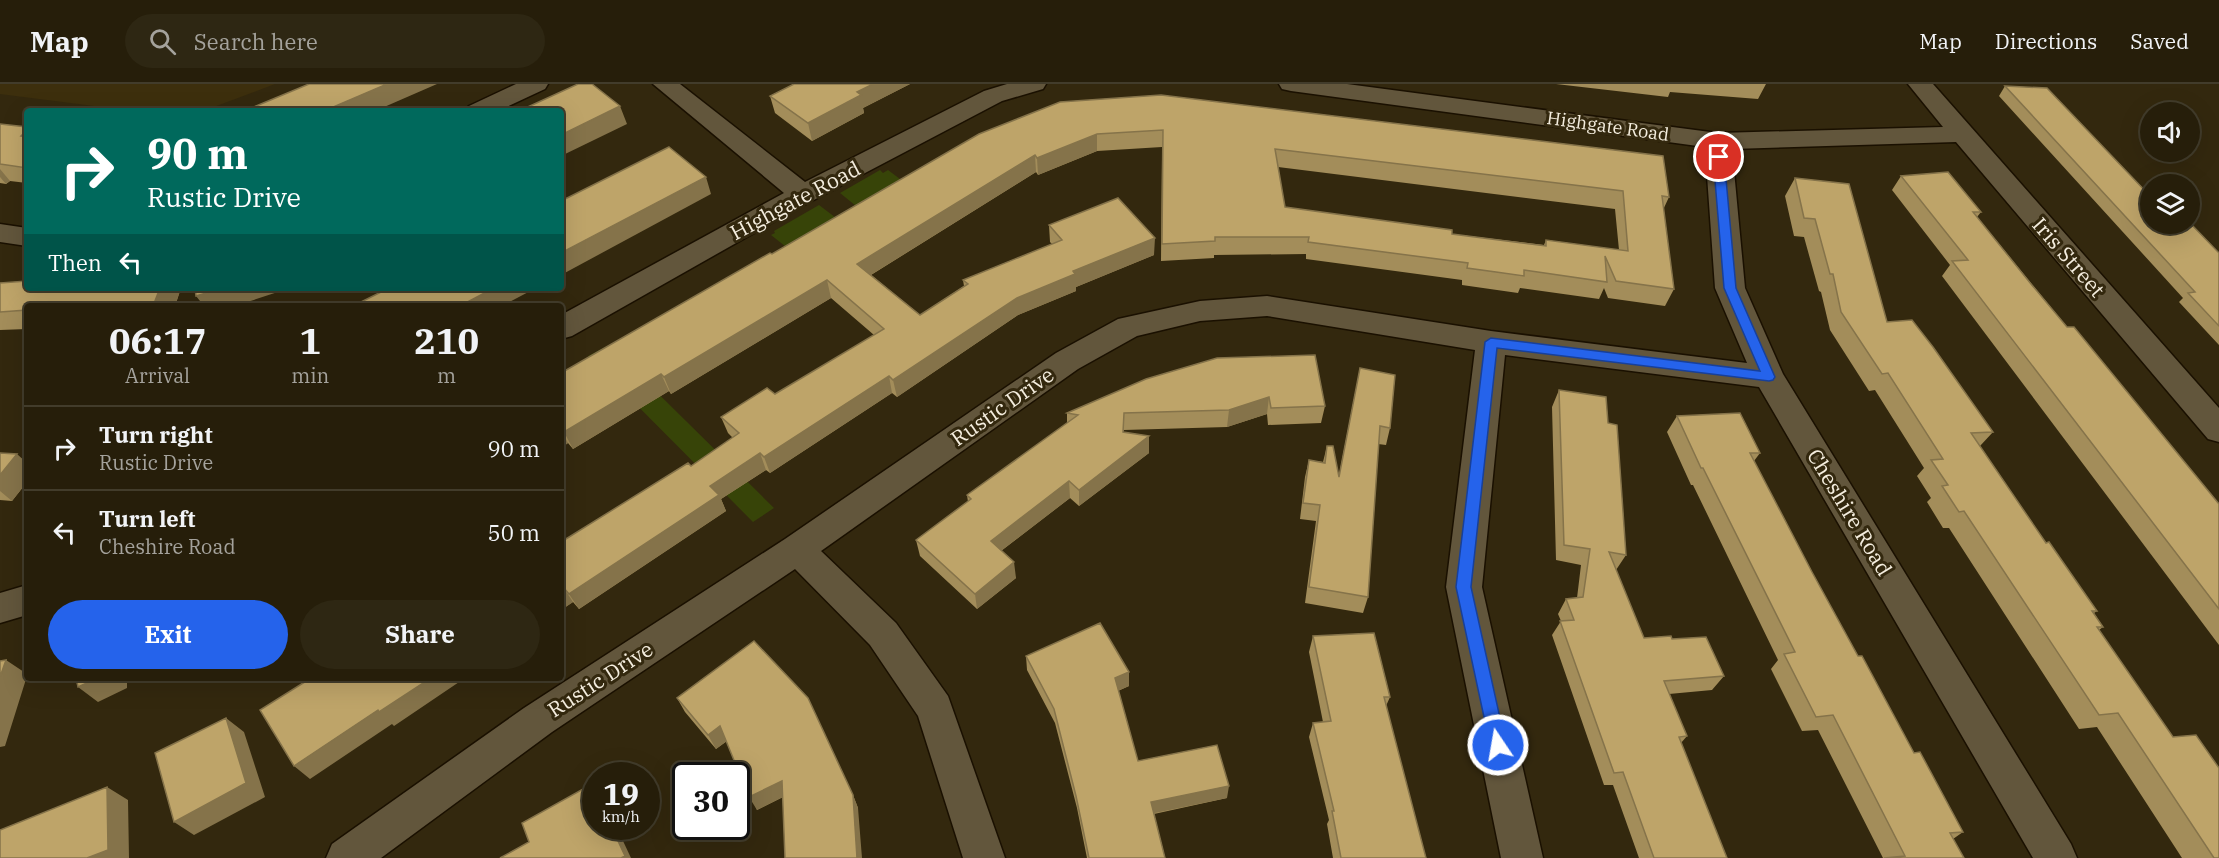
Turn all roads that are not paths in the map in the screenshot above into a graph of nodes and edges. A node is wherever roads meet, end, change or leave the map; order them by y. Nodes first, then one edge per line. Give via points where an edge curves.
1 (536, 84) edge
2 (665, 84) edge
3 (1034, 84) edge
4 (1291, 84) edge
5 (1920, 84) edge
6 (484, 108) edge
7 (1963, 134) junction
8 (1718, 141) junction
9 (804, 195) junction
10 (0, 233) edge
11 (24, 237) edge
12 (564, 326) edge
13 (1491, 342) junction
14 (1769, 377) junction
15 (2219, 430) edge
16 (797, 549) junction
17 (24, 601) edge
18 (0, 608) edge
19 (347, 858) edge
20 (984, 858) edge
21 (1522, 858) edge
22 (2056, 858) edge

1 - 6 street
2 - 9 street
3 - 9 street, Highgate Road via 993,96
4 - 8 street, Highgate Road
5 - 7 street, Iris Street
7 - 8 street, Highgate Road
7 - 15 street, Iris Street
8 - 14 street, Cheshire Road via 1730,288
9 - 12 street, Highgate Road
10 - 11 street
13 - 14 street, Rustic Drive
13 - 16 street, Rustic Drive via 1267,306 1200,311 1129,327 1068,361
13 - 21 street via 1464,587
14 - 22 street, Cheshire Road
16 - 19 street, Rustic Drive via 538,720
16 - 20 street via 883,634 935,708
17 - 18 street

